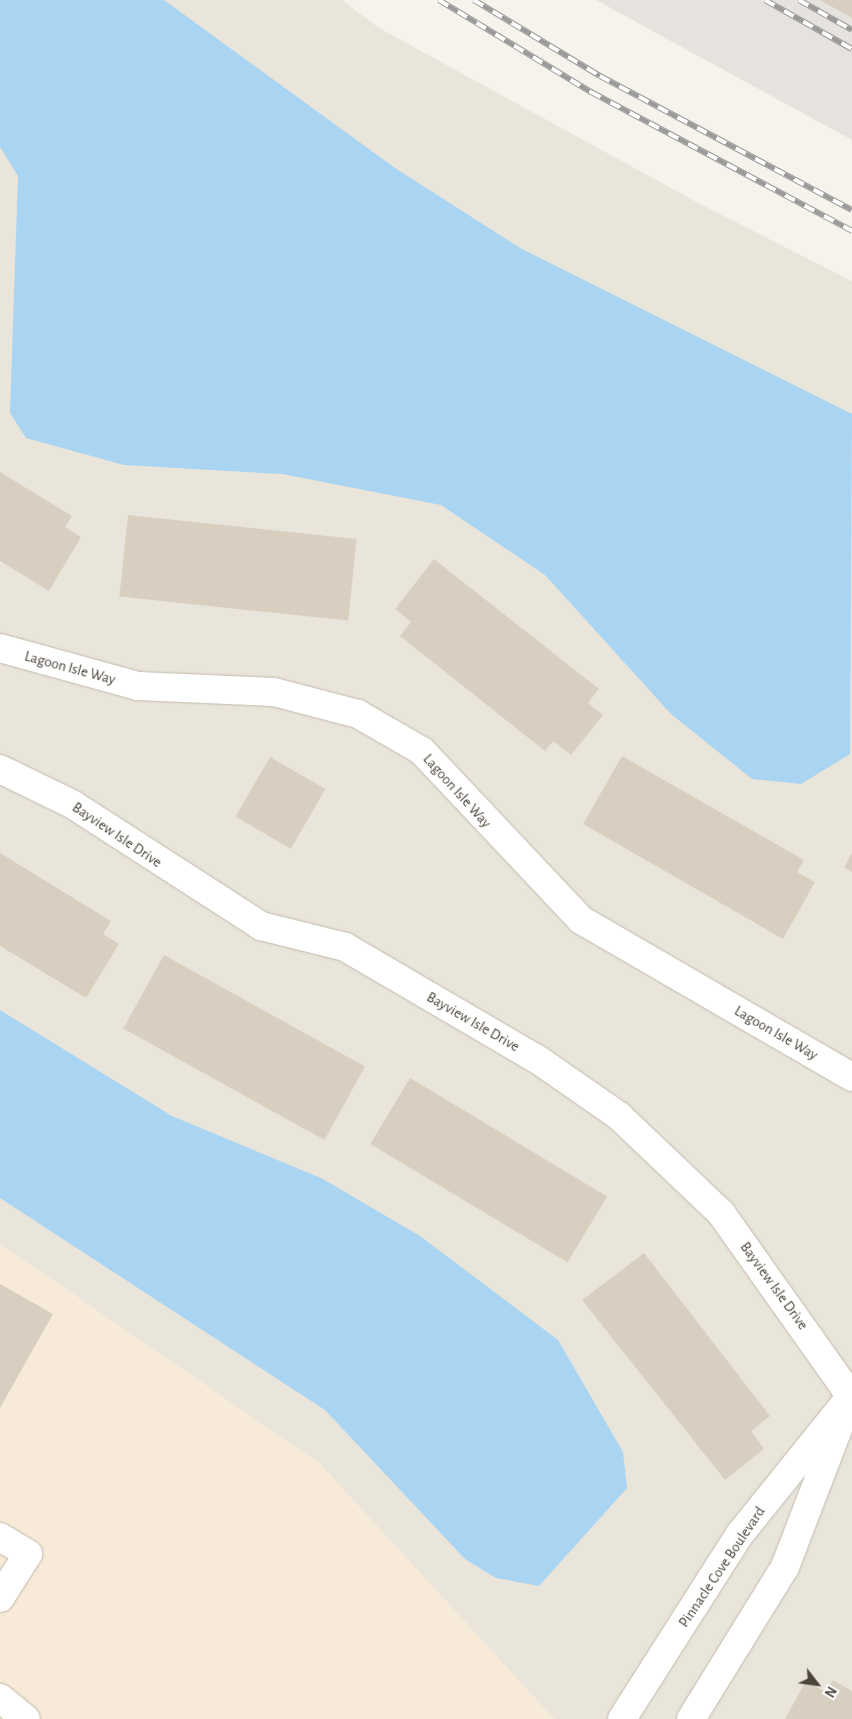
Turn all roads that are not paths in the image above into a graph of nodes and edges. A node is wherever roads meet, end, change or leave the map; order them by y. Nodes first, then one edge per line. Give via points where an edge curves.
1 (0, 648) edge
2 (0, 769) edge
3 (852, 1077) edge
4 (851, 1397) edge
5 (0, 1537) edge
6 (0, 1598) edge
7 (622, 1719) edge
8 (691, 1719) edge

1 - 3 lane, Lagoon Isle Way via 138,686 274,692 358,714 422,751 581,920
2 - 4 lane, Bayview Isle Drive via 72,804 261,926 345,947 537,1059 619,1116 721,1212
4 - 7 lane, Pinnacle Cove Boulevard via 740,1534
4 - 8 lane via 785,1567
5 - 6 lane via 28,1554

